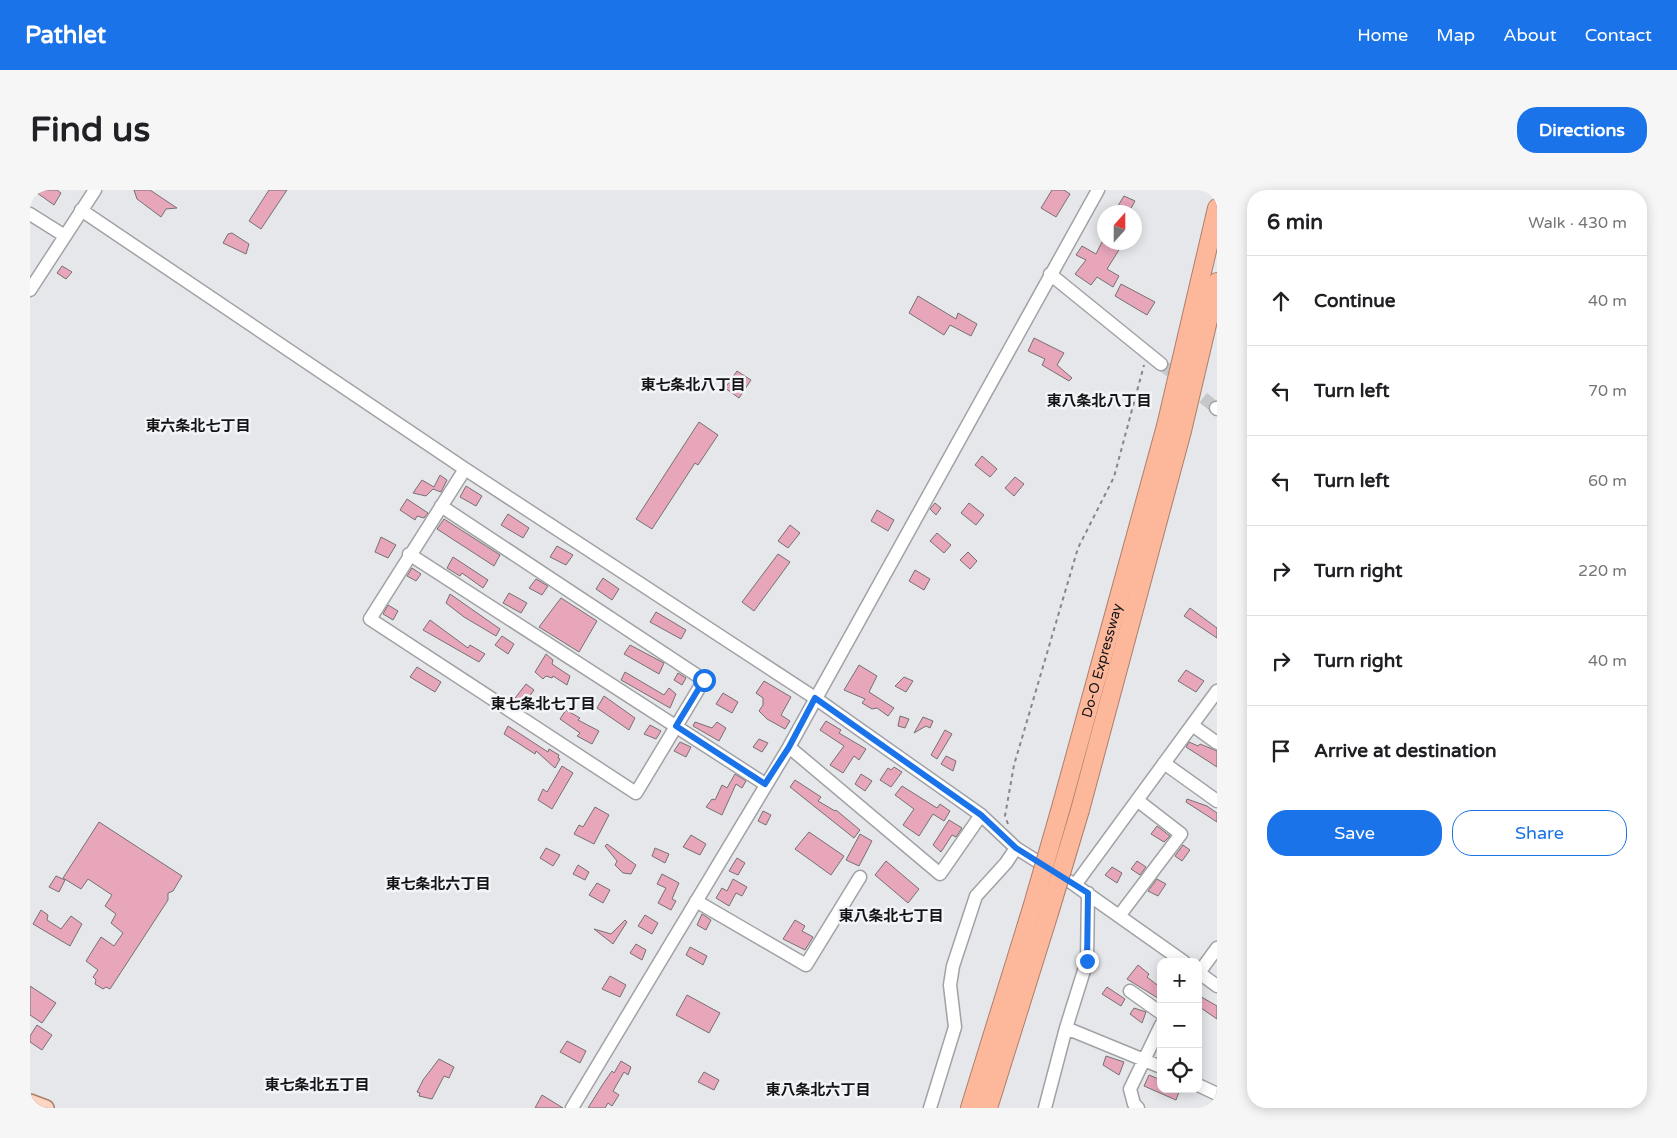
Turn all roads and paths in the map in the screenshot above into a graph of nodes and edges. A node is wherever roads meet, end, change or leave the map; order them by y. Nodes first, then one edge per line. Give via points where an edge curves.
1 (95, 190) edge
2 (1098, 190) edge
3 (1217, 208) edge
4 (81, 210) junction
5 (30, 214) edge
6 (65, 236) junction
7 (1050, 274) junction
8 (1217, 282) edge
9 (30, 290) edge
10 (1148, 352) junction
11 (1161, 364) tunnel mouth
12 (465, 469) junction
13 (441, 506) junction
14 (409, 554) junction
15 (1217, 691) edge
16 (815, 698) junction
17 (1192, 725) junction
18 (676, 726) junction
19 (1217, 743) edge
20 (789, 747) junction
21 (1164, 763) junction
22 (765, 784) junction
23 (1137, 800) junction
24 (1217, 801) edge
25 (981, 815) junction
26 (1016, 848) junction
27 (860, 877) dead end
28 (1075, 885) junction
29 (1088, 900) junction
30 (696, 901) junction
31 (1041, 911) junction
32 (1119, 916) junction
33 (1217, 948) edge
34 (1178, 958) edge
35 (1202, 969) edge
36 (1202, 975) edge
37 (1217, 986) edge
38 (1130, 991) dead end
39 (1157, 1010) edge
40 (1066, 1028) junction
41 (1157, 1032) edge
42 (1143, 1058) junction
43 (1157, 1064) edge
44 (1202, 1087) edge
45 (1217, 1094) edge
46 (572, 1108) edge
47 (930, 1108) edge
48 (970, 1108) edge
49 (988, 1108) edge
50 (1045, 1108) edge
51 (1138, 1108) edge

1 - 4 street
2 - 7 street
3 - 31 highway, Do-O Expressway, bridge via 1166,426 1062,804
4 - 6 street
4 - 12 street
5 - 6 street
6 - 9 street
7 - 10 street
7 - 16 street
8 - 31 highway, Do-O Expressway, bridge via 1182,431 1080,810
10 - 11 street
10 - 26 path via 1114,478 1078,548 1014,766 1005,816
12 - 13 street
12 - 16 street
13 - 14 street
13 - 18 street via 704,680
14 - 18 street
14 - 18 street via 370,619 636,793
15 - 17 street
16 - 20 street
16 - 25 street
17 - 19 street
17 - 21 street
18 - 22 street
20 - 22 street
20 - 25 street via 940,874
21 - 23 street
21 - 24 street
22 - 30 street
23 - 28 street
23 - 32 street via 1181,834
25 - 26 street
26 - 28 street
26 - 47 street via 976,896 953,966 950,985 955,1026
27 - 30 street via 806,965
28 - 29 street
29 - 32 street
29 - 40 street via 1087,961
30 - 46 street
31 - 48 highway, Do-O Expressway
31 - 49 highway, Do-O Expressway
32 - 34 street
33 - 35 street
36 - 37 street
38 - 39 street
40 - 42 street
40 - 50 street
41 - 42 street
42 - 43 street
42 - 51 street via 1130,1089
44 - 45 street

